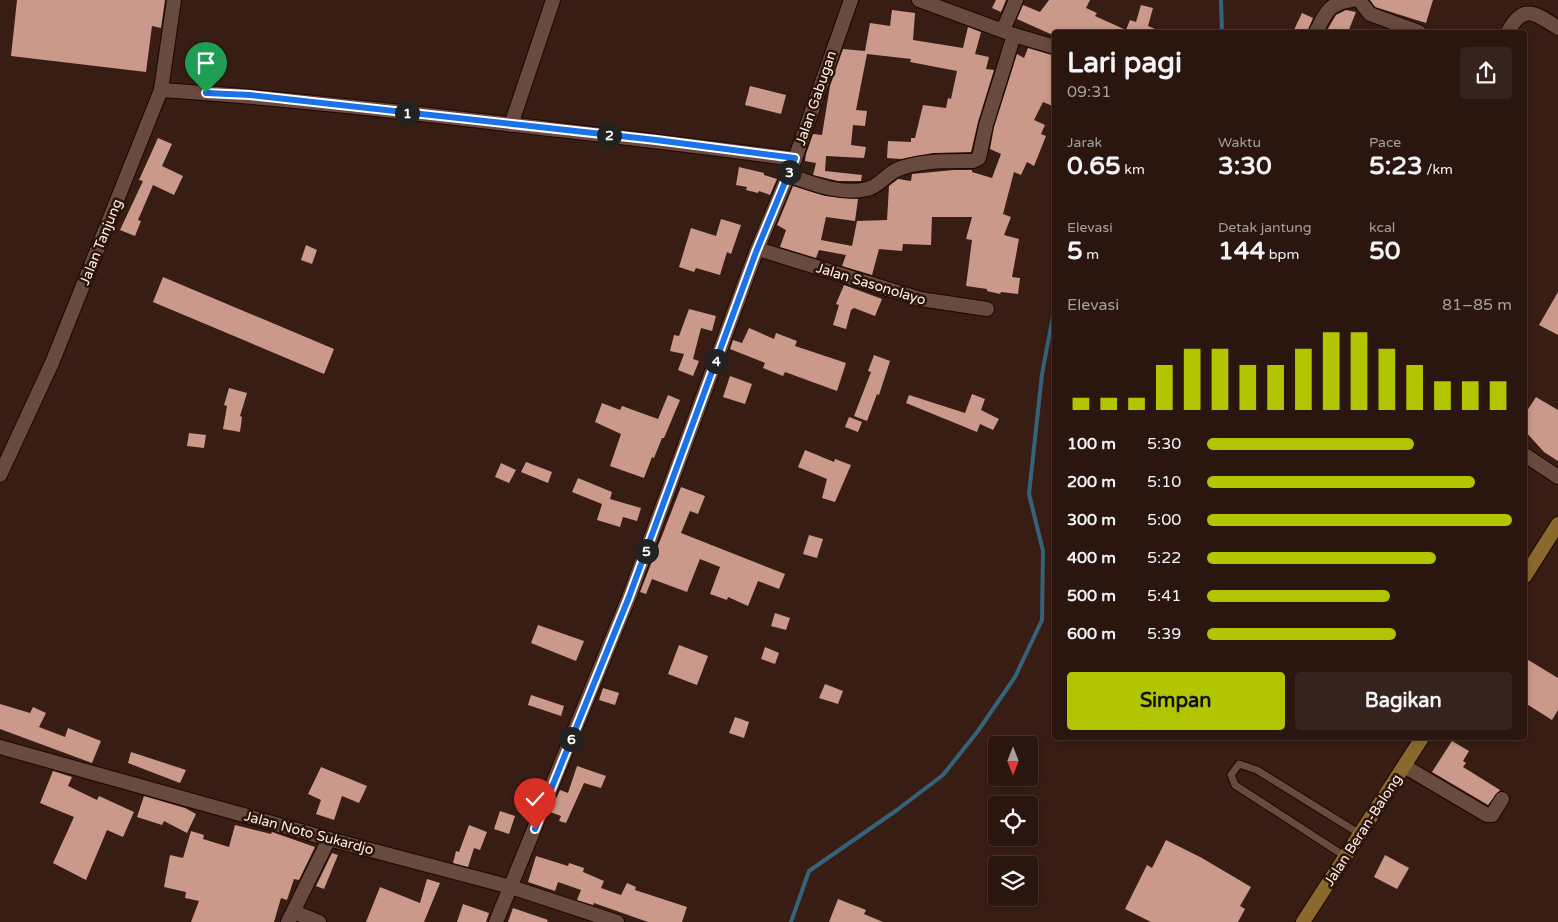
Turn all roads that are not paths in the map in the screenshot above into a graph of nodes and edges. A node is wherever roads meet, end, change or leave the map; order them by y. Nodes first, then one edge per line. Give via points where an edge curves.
1 (174, 0) edge
2 (553, 0) edge
3 (851, 0) edge
4 (919, 0) edge
5 (1016, 0) edge
6 (1352, 0) edge
7 (1359, 0) edge
8 (936, 3) edge
9 (1523, 7) edge
10 (1558, 28) edge
11 (1317, 30) edge
12 (1414, 30) edge
13 (1509, 30) edge
14 (1009, 32) junction
15 (1052, 45) edge
16 (161, 90) junction
17 (511, 124) junction
18 (795, 158) junction
19 (788, 175) junction
20 (758, 249) junction
21 (987, 309) dead end
22 (1527, 457) edge
23 (0, 475) edge
24 (1558, 477) edge
25 (1558, 524) edge
26 (1527, 573) edge
27 (1421, 740) edge
28 (0, 747) edge
29 (1404, 766) junction
30 (1502, 799) dead end
31 (1360, 834) junction
32 (329, 839) junction
33 (1346, 856) junction
34 (511, 887) junction
35 (291, 917) edge
36 (319, 922) edge
37 (496, 922) edge
38 (617, 922) edge
39 (1303, 922) edge

1 - 16 street, Jalan Tanjung
2 - 17 street
3 - 18 street, Jalan Gabugan
4 - 8 street
5 - 14 street
6 - 11 street via 1338,2 1326,12
7 - 12 street via 1370,14
8 - 14 street
9 - 10 street
9 - 13 street
14 - 15 street
14 - 19 street via 977,160 902,168 864,190 832,189
16 - 17 street via 250,95
16 - 23 street, Jalan Tanjung via 52,363
17 - 18 street
18 - 19 street, Jalan Gabugan
19 - 20 street, Jalan Gabugan
20 - 21 street, Jalan Sasonolayo via 920,299
20 - 34 street, Jalan Gabugan via 629,597
22 - 24 street
25 - 26 main road
27 - 29 main road, Jalan Beran-Balong
28 - 32 street, Jalan Noto Sukardjo
29 - 30 street via 1487,815 1492,815
29 - 31 main road, Jalan Beran-Balong
31 - 33 main road, Jalan Beran-Balong
31 - 33 lane via 1258,770 1244,764 1234,767 1231,775 1235,785
32 - 34 street, Jalan Noto Sukardjo
32 - 35 street
33 - 39 main road, Jalan Beran-Balong
34 - 37 street, Jalan Gabugan
34 - 38 street, Jalan Noto Sukardjo
35 - 36 street

